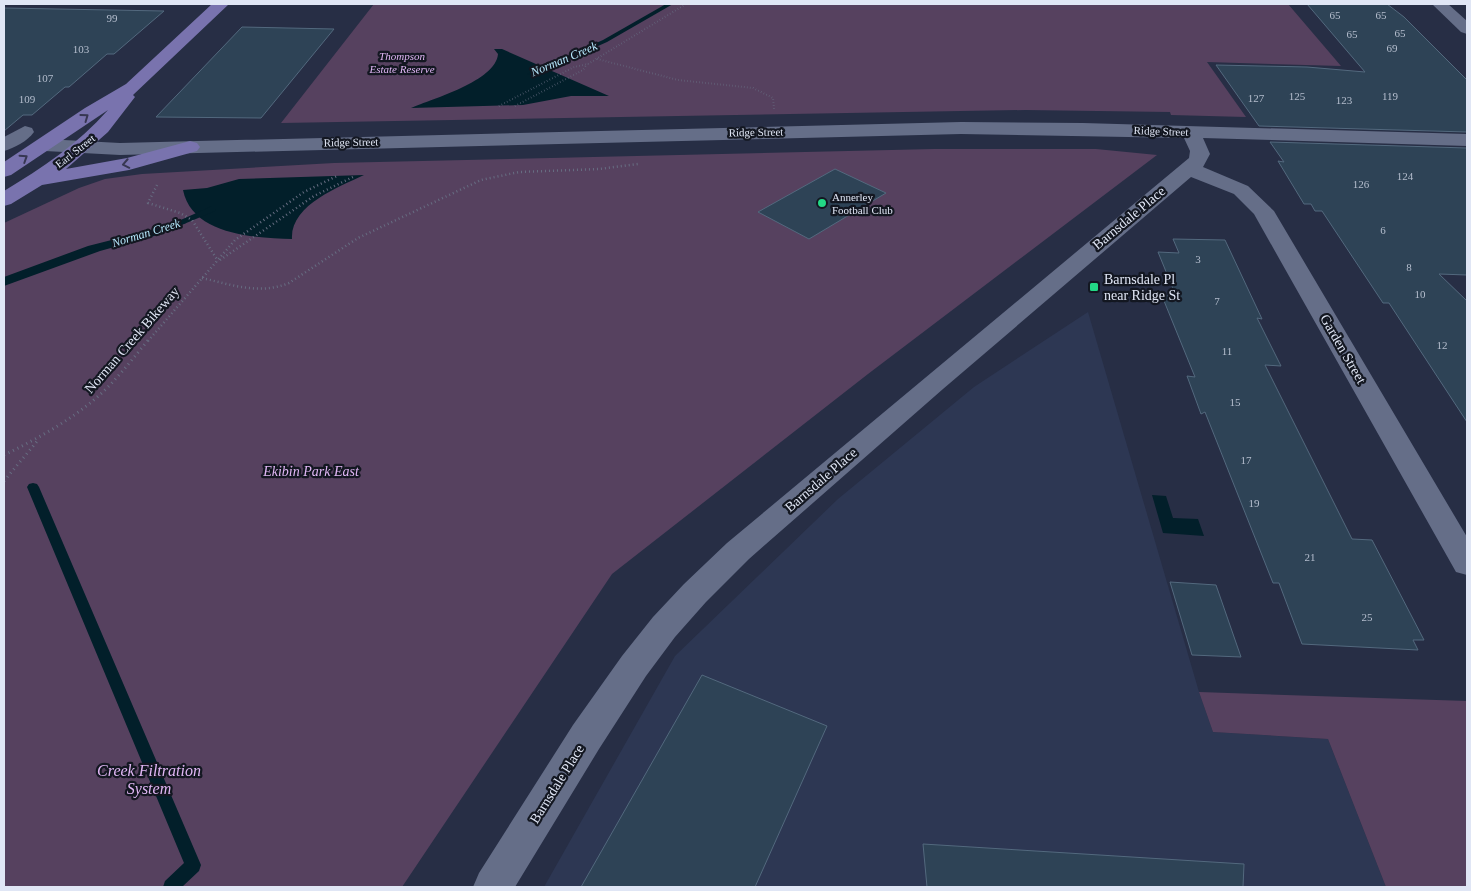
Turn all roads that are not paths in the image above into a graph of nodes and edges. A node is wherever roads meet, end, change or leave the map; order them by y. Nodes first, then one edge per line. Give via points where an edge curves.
1 (220, 4) edge
2 (1439, 4) edge
3 (1467, 29) edge
4 (132, 88) junction
5 (25, 132) dead end
6 (1190, 132) junction
7 (1467, 140) edge
8 (4, 145) edge
9 (45, 145) junction
10 (80, 147) junction
11 (190, 147) junction
12 (1189, 169) junction
13 (4, 171) edge
14 (35, 180) junction
15 (4, 200) edge
16 (1467, 563) edge
17 (493, 887) edge

1 - 4 main road, Earl Street
2 - 3 street
9 -> 4 main road, Earl Street
4 - 10 main road, Earl Street via 115,115
5 - 8 street
6 - 7 street, Ridge Street
6 - 11 street, Ridge Street via 961,128
6 - 12 street, Barnsdale Place via 1201,156
9 - 10 street, Ridge Street
13 -> 9 main road, Earl Street
10 - 11 street, Ridge Street
10 - 14 main road, Earl Street
11 -> 14 main road via 129,164
12 - 16 street, Garden Street via 1241,190 1263,210
12 - 17 street, Barnsdale Place via 738,551 695,593 634,666
14 - 15 main road, Earl Street

